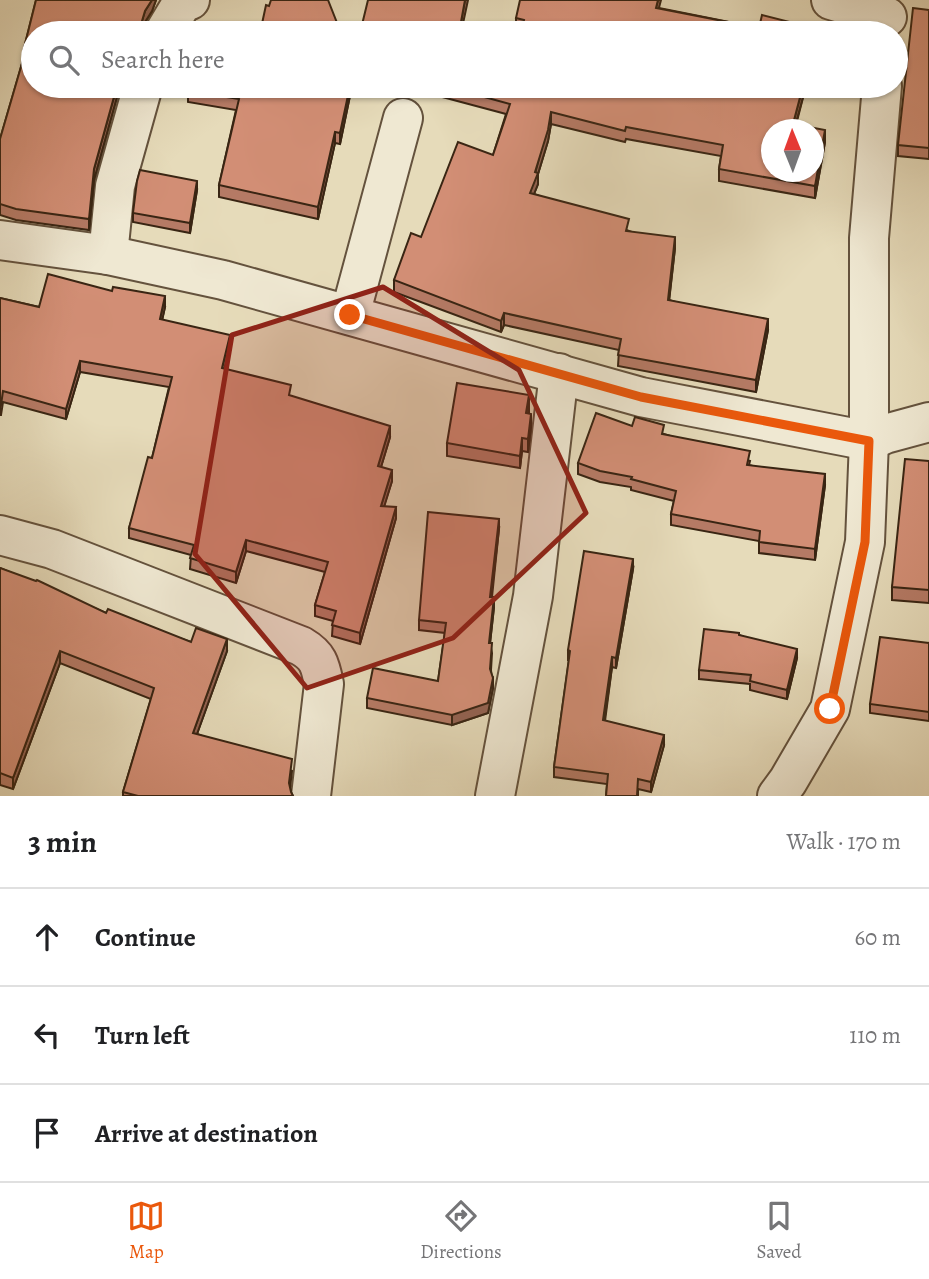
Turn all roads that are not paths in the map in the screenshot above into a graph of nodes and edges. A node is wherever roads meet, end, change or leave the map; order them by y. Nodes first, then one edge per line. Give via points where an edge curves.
1 (191, 0) edge
2 (831, 0) edge
3 (888, 17) edge
4 (171, 21) edge
5 (140, 98) edge
6 (881, 98) edge
7 (403, 118) dead end
8 (0, 240) edge
9 (108, 255) junction
10 (350, 315) junction
11 (559, 373) junction
12 (929, 422) edge
13 (869, 441) junction
14 (0, 535) edge
15 (311, 796) edge
16 (495, 796) edge
17 (777, 796) edge

1 - 4 street via 182,2
2 - 3 street
5 - 9 street via 115,186
6 - 13 street via 869,238
7 - 10 street
8 - 9 street
9 - 10 street
10 - 11 street
11 - 13 street via 641,397
11 - 16 street via 533,596
12 - 13 street
13 - 17 street via 865,542 830,709
14 - 15 street via 52,549 311,652 324,684

